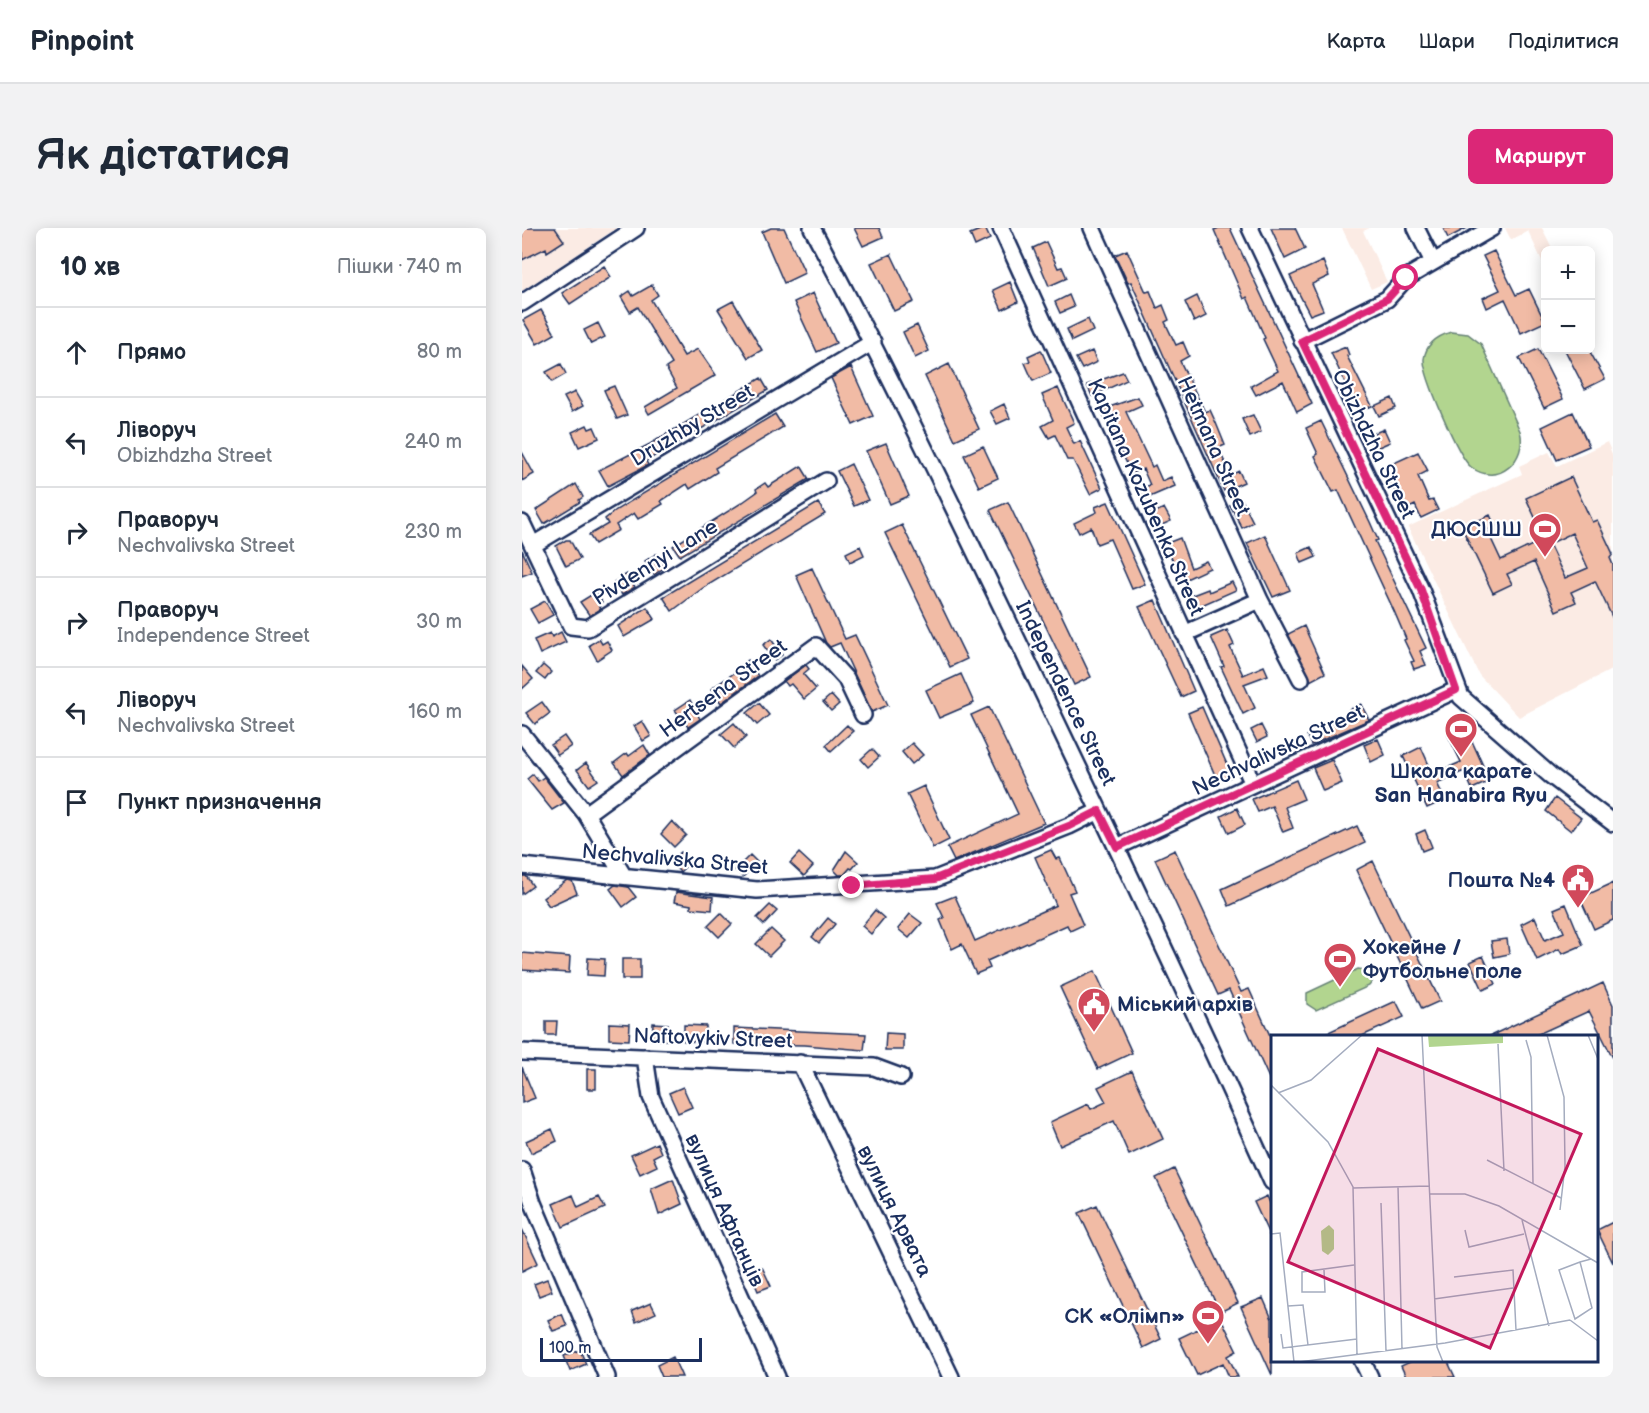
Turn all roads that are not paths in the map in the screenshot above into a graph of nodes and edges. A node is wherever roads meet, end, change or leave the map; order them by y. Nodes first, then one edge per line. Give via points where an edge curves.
1 (636, 228) edge
2 (812, 228) edge
3 (1001, 228) edge
4 (1092, 228) edge
5 (1250, 228) edge
6 (1416, 228) edge
7 (1492, 228) edge
8 (1432, 262) junction
9 (522, 303) edge
10 (1302, 341) junction
11 (873, 342) junction
12 (826, 482) dead end
13 (522, 523) edge
14 (533, 545) junction
15 (1260, 600) junction
16 (1184, 634) junction
17 (1301, 679) dead end
18 (1456, 690) junction
19 (863, 715) dead end
20 (522, 734) edge
21 (1253, 784) junction
22 (1099, 811) junction
23 (586, 814) junction
24 (1613, 823) edge
25 (1117, 847) junction
26 (522, 866) edge
27 (623, 875) junction
28 (522, 1052) edge
29 (645, 1057) junction
30 (800, 1063) junction
31 (901, 1077) dead end
32 (522, 1170) edge
33 (1271, 1180) edge
34 (1363, 1362) edge
35 (607, 1377) edge
36 (777, 1377) edge
37 (951, 1377) edge
38 (1370, 1377) edge

1 - 9 street
2 - 11 street, Independence Street
3 - 16 street, Kapitana Kozubenka Street
4 - 15 street, Hetmana Street
5 - 10 street, Obizhdzha Street
6 - 8 street
7 - 8 street
8 - 10 street via 1406,278 1387,299
10 - 18 street, Obizhdzha Street via 1421,590
11 - 14 street, Druzhby Street
11 - 22 street, Independence Street
12 - 14 street, Pivdennyi Lane via 588,628 571,626
13 - 14 street, Pivdennyi Lane
15 - 16 street
15 - 17 street, Hetmana Street
16 - 21 street, Kapitana Kozubenka Street
18 - 21 street, Nechvalivska Street
18 - 24 street, Obizhdzha Street via 1550,776
19 - 23 street, Hertsena Street via 846,679 816,646
20 - 23 street
21 - 25 street, Nechvalivska Street
22 - 25 street, Independence Street
22 - 27 street, Nechvalivska Street via 935,879 757,890
23 - 27 street
25 - 33 street, Independence Street
26 - 27 street, Nechvalivska Street
28 - 29 street, Naftovykiv Street
29 - 30 street, Naftovykiv Street
29 - 36 street, вулиця Афганців via 651,1096
30 - 31 street, Naftovykiv Street via 874,1067
30 - 37 street, вулиця Арвата
32 - 35 street
34 - 38 street

